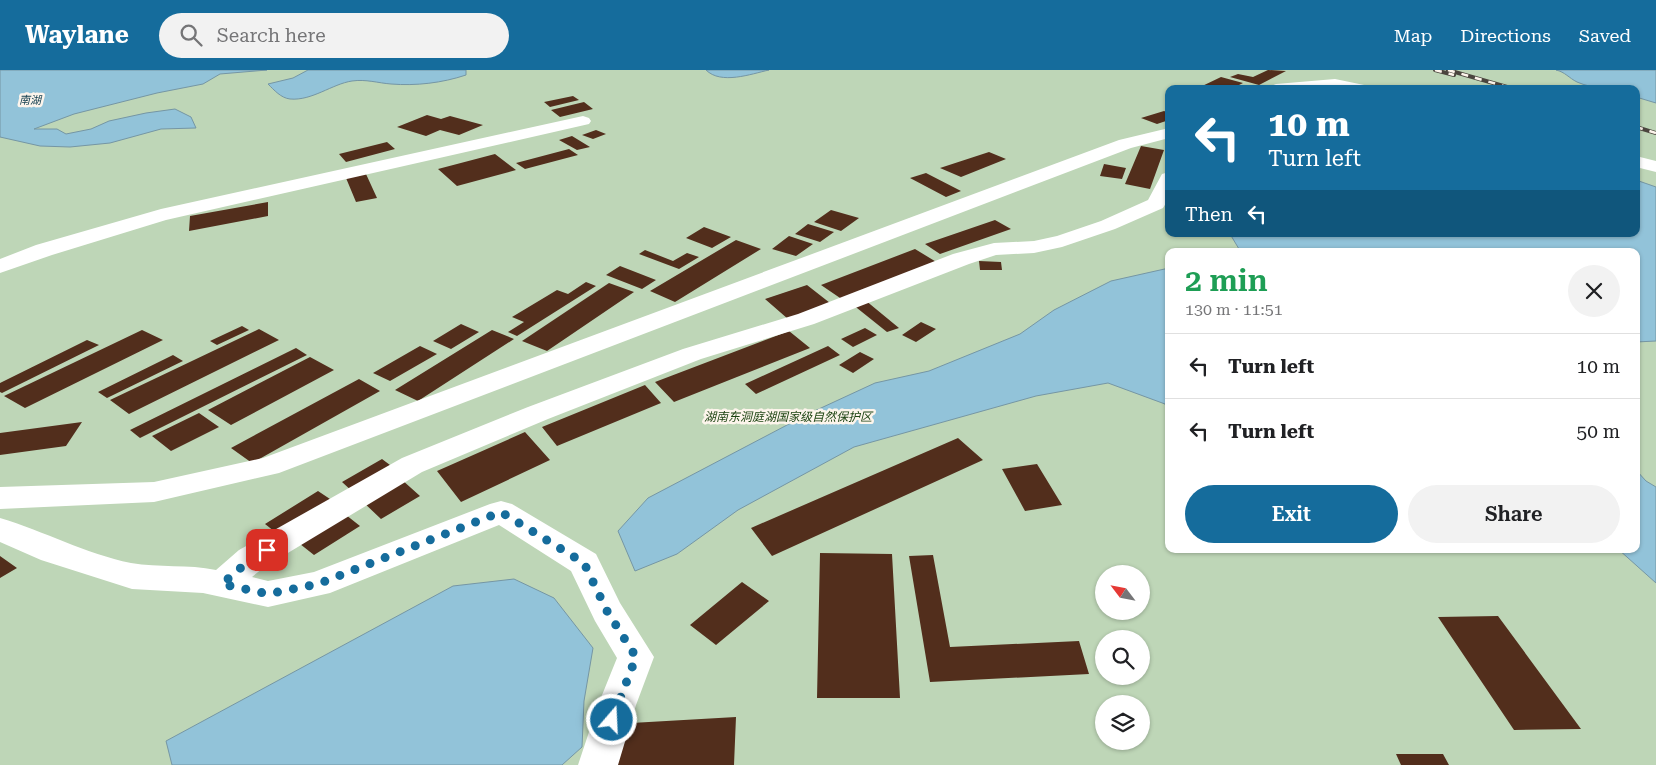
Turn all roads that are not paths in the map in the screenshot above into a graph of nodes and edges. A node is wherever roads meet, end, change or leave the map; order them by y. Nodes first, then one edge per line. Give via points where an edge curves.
1 (1368, 84) edge
2 (1323, 85) edge
3 (583, 121) dead end
4 (1165, 134) edge
5 (1640, 162) edge
6 (1656, 167) edge
7 (1165, 186) edge
8 (0, 266) edge
9 (0, 498) edge
10 (0, 529) edge
11 (222, 584) junction
12 (598, 765) edge

1 - 2 street
3 - 8 street via 161,215
4 - 9 street via 1125,144 269,466 154,492
5 - 6 street
7 - 11 street via 1156,204 1108,225 1062,241 1034,247 994,249 961,259 806,319 683,357 538,412 412,465 251,559
10 - 11 street via 52,551 132,576
11 - 12 street via 268,594 318,584 501,512 584,563 607,611 636,657

